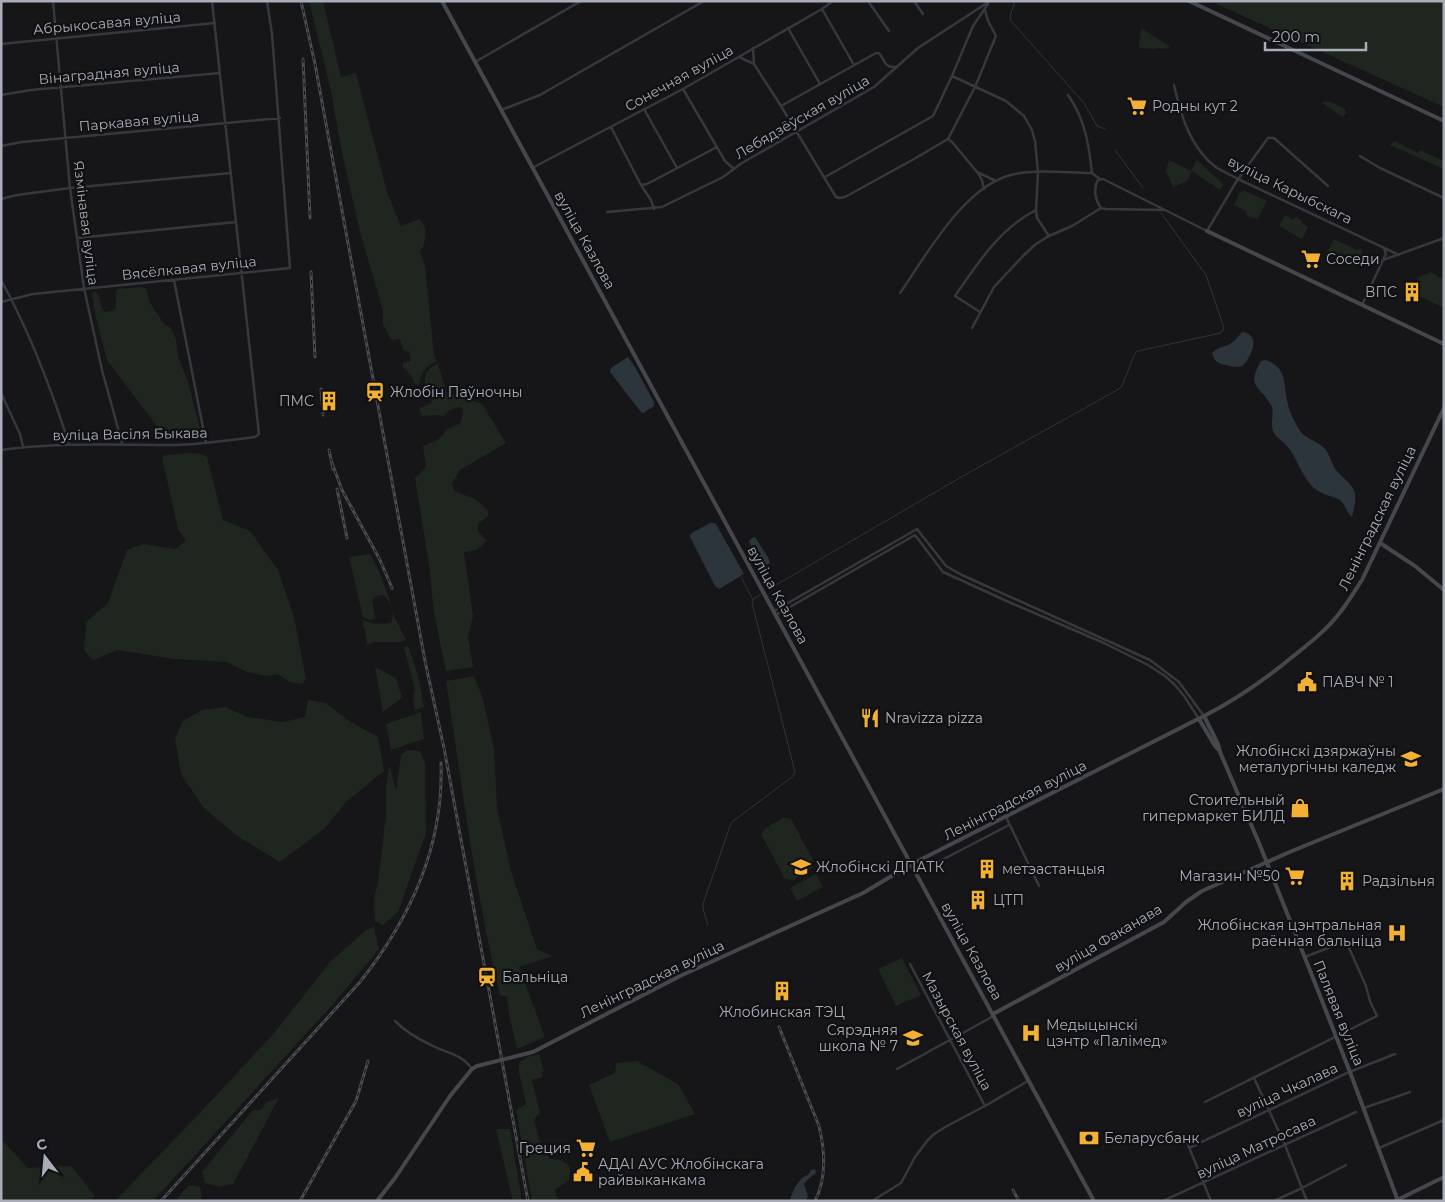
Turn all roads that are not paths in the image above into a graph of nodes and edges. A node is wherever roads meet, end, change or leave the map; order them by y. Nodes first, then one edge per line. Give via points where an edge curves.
1 (53, 1) edge
2 (212, 1) edge
3 (266, 1) edge
4 (442, 1) edge
5 (581, 1) edge
6 (704, 1) edge
7 (833, 1) edge
8 (868, 1) edge
9 (914, 1) edge
10 (1189, 1) edge
11 (990, 2) edge
12 (822, 9) junction
13 (985, 10) junction
14 (974, 12) junction
15 (923, 14) dead end
16 (978, 17) junction
17 (214, 23) junction
18 (788, 28) junction
19 (890, 31) dead end
20 (56, 38) junction
21 (1, 44) edge
22 (753, 48) junction
23 (739, 57) junction
24 (475, 62) junction
25 (754, 64) junction
26 (854, 65) junction
27 (898, 67) junction
28 (220, 73) junction
29 (952, 76) junction
30 (820, 84) junction
31 (1174, 85) dead end
32 (975, 87) junction
33 (61, 88) junction
34 (683, 88) junction
35 (1, 95) edge
36 (1068, 96) dead end
37 (781, 106) junction
38 (644, 109) junction
39 (501, 110) junction
40 (280, 118) junction
41 (1444, 121) edge
42 (226, 123) junction
43 (611, 127) junction
44 (797, 131) junction
45 (66, 138) junction
46 (948, 139) junction
47 (1, 146) edge
48 (716, 147) junction
49 (1360, 156) dead end
50 (532, 168) junction
51 (677, 168) junction
52 (734, 168) junction
53 (977, 172) junction
54 (1038, 172) junction
55 (231, 173) junction
56 (1092, 173) junction
57 (825, 178) junction
58 (1100, 179) junction
59 (1238, 179) junction
60 (995, 180) junction
61 (641, 185) junction
62 (1328, 186) dead end
63 (70, 188) junction
64 (984, 189) junction
65 (1444, 198) edge
66 (1, 199) edge
67 (1100, 208) junction
68 (654, 209) junction
69 (1036, 210) junction
70 (1164, 210) junction
71 (607, 212) dead end
72 (236, 222) junction
73 (1207, 231) junction
74 (1049, 236) junction
75 (77, 238) junction
76 (1444, 238) edge
77 (1384, 248) junction
78 (1390, 252) junction
79 (1386, 254) junction
80 (1399, 255) junction
81 (1390, 258) junction
82 (1383, 260) junction
83 (241, 272) junction
84 (1, 280) edge
85 (174, 280) junction
86 (84, 288) junction
87 (900, 293) dead end
88 (12, 299) junction
89 (1, 302) edge
90 (1362, 305) junction
91 (980, 312) junction
92 (972, 328) dead end
93 (1444, 344) edge
94 (1, 393) edge
95 (1444, 408) edge
96 (206, 443) junction
97 (69, 444) junction
98 (122, 444) junction
99 (23, 447) junction
100 (1, 450) edge
101 (1380, 543) junction
102 (1444, 590) edge
103 (775, 613) junction
104 (1204, 716) junction
105 (1199, 719) junction
106 (1220, 752) junction
107 (1444, 789) edge
108 (1006, 817) junction
109 (1010, 825) junction
110 (938, 862) dead end
111 (1267, 862) junction
112 (912, 864) junction
113 (1039, 886) dead end
114 (1305, 957) junction
115 (910, 964) dead end
116 (993, 1014) junction
117 (395, 1021) dead end
118 (1336, 1036) junction
119 (950, 1040) junction
120 (1395, 1054) dead end
121 (472, 1069) junction
122 (897, 1069) dead end
123 (1350, 1072) junction
124 (1254, 1078) junction
125 (1030, 1081) junction
126 (1410, 1092) dead end
127 (1205, 1102) dead end
128 (985, 1106) junction
129 (1364, 1108) junction
130 (1269, 1110) junction
131 (1356, 1112) dead end
132 (1444, 1120) edge
133 (1184, 1136) dead end
134 (1285, 1145) junction
135 (1190, 1148) junction
136 (1379, 1148) junction
137 (1346, 1165) dead end
138 (1444, 1178) edge
139 (1204, 1182) junction
140 (1302, 1188) junction
141 (1397, 1200) edge
142 (377, 1201) edge
143 (872, 1201) edge
144 (1094, 1201) edge
145 (1164, 1201) edge
146 (1211, 1201) edge
147 (1274, 1201) edge
148 (1307, 1201) edge

1 - 20 street, Язмінавая вуліца
2 - 17 street
3 - 40 street
4 - 24 main road, вуліца Казлова
5 - 24 street
6 - 39 street via 540,95
7 - 12 street, Сонечная вуліца
8 - 19 street
9 - 15 street
10 - 41 main road
11 - 13 street
11 - 14 street, Лебядзёўская вуліца
12 - 18 street, Сонечная вуліца
12 - 26 street
13 - 16 street
13 - 32 street via 996,36
14 - 16 street
14 - 27 street, Лебядзёўская вуліца via 918,48
16 - 29 street
17 - 20 street, Абрыкосавая вуліца
17 - 28 street
18 - 22 street, Сонечная вуліца
18 - 30 street
20 - 21 street, Абрыкосавая вуліца
20 - 33 street, Язмінавая вуліца
22 - 23 street, Сонечная вуліца
22 - 25 street
23 - 25 street
23 - 34 street, Сонечная вуліца
24 - 39 main road, вуліца Казлова
25 - 37 street
26 - 27 street via 879,53 890,67
26 - 30 street
27 - 44 street, Лебядзёўская вуліца via 874,87
28 - 33 street, Вінаградная вуліца
28 - 42 street
29 - 32 street
29 - 57 street via 933,116
30 - 37 street
31 - 59 street, вуліца Карыбскага via 1180,114 1195,144 1216,167
32 - 46 street
32 - 54 street via 1006,101 1024,116 1035,140
33 - 35 street, Вінаградная вуліца
33 - 45 street, Язмінавая вуліца
34 - 38 street, Сонечная вуліца
34 - 48 street
36 - 56 street via 1075,105 1088,140
37 - 44 street
38 - 43 street, Сонечная вуліца
38 - 51 street
39 - 50 main road, вуліца Казлова
40 - 42 street, Паркавая вуліца
40 - 83 street, Вясёлкавая вуліца via 290,268
42 - 45 street, Паркавая вуліца
42 - 55 street
43 - 50 street, Сонечная вуліца
43 - 61 street
44 - 52 street, Лебядзёўская вуліца
44 - 57 street
45 - 47 street, Паркавая вуліца
45 - 63 street, Язмінавая вуліца
46 - 53 street
46 - 57 street via 845,197 836,197
48 - 51 street
48 - 52 street
49 - 65 street
50 - 103 main road, вуліца Казлова
51 - 61 street
52 - 68 street, Лебядзёўская вуліца via 723,177
53 - 60 street
53 - 64 street
54 - 56 street
54 - 60 street
54 - 69 street
55 - 63 street
55 - 72 street
56 - 58 street
58 - 67 street via 1095,188
58 - 70 street
59 - 62 street via 1272,137
59 - 73 street
59 - 77 street, вуліца Карыбскага
60 - 64 street
61 - 68 street
63 - 66 street
63 - 75 street, Язмінавая вуліца
64 - 87 street via 944,228
67 - 70 street
67 - 74 street
68 - 71 street, Лебядзёўская вуліца
69 - 74 street via 1037,218
69 - 91 street via 1026,214 999,238 955,296
70 - 73 street
72 - 75 street
72 - 83 street
73 - 90 main road
74 - 91 street via 1010,268 994,287
75 - 86 street, Язмінавая вуліца
76 - 80 street
77 - 78 street, вуліца Карыбскага
77 - 79 street
78 - 79 street
78 - 80 street, вуліца Карыбскага
78 - 81 street
79 - 81 street via 1386,258
79 - 82 street
80 - 81 street
81 - 82 street
82 - 90 street
83 - 85 street, Вясёлкавая вуліца
83 - 96 street, вуліца Васіля Быкава via 259,434
84 - 88 street
85 - 86 street, Вясёлкавая вуліца
85 - 96 street
86 - 88 street, Вясёлкавая вуліца
86 - 98 street, Язмінавая вуліца
88 - 89 street, Вясёлкавая вуліца
88 - 97 street via 47,378
90 - 93 main road
91 - 92 street
94 - 99 street
95 - 101 main road, Ленінградская вуліца
96 - 98 street, вуліца Васіля Быкава
97 - 98 street, вуліца Васіля Быкава
97 - 99 street, вуліца Васіля Быкава
99 - 100 street, вуліца Васіля Быкава
101 - 102 main road
101 - 104 main road, Ленінградская вуліца via 1351,598 1320,634 1244,694
103 - 104 street via 917,529 946,566 962,575 1150,660 1178,682
103 - 105 street via 915,535 943,572 1116,649 1165,676
103 - 112 main road, вуліца Казлова
104 - 105 main road, Ленінградская вуліца
104 - 106 main road, Палявая вуліца
105 - 106 main road, Палявая вуліца
105 - 108 main road, Ленінградская вуліца
106 - 111 main road, Палявая вуліца
107 - 111 main road, вуліца Факанава
108 - 109 street
108 - 112 main road, Ленінградская вуліца
109 - 110 street
109 - 113 street
111 - 114 main road, Палявая вуліца
111 - 116 main road, вуліца Факанава via 1202,892 1164,922
112 - 116 main road, вуліца Казлова
112 - 121 main road, Ленінградская вуліца via 862,893 666,983 533,1052
114 - 118 main road, Палявая вуліца
114 - 118 street via 1346,941 1366,986 1377,1016
115 - 119 street, Мазырская вуліца
116 - 119 street, вуліца Факанава
116 - 125 main road, вуліца Казлова
117 - 121 street via 415,1037 467,1062
118 - 123 main road, Палявая вуліца
118 - 124 street
119 - 122 street, вуліца Факанава
119 - 128 street, Мазырская вуліца
120 - 123 street, вуліца Чкалава
121 - 142 main road
123 - 129 main road, Палявая вуліца
123 - 130 street, вуліца Чкалава
124 - 127 street
124 - 130 street
125 - 128 street
125 - 144 main road, вуліца Казлова
126 - 129 street
128 - 143 street via 934,1134 901,1183
129 - 136 main road, Палявая вуліца
130 - 134 street
130 - 135 street, вуліца Чкалава
131 - 134 street, вуліца Матросава
132 - 136 street
133 - 135 street
134 - 139 street, вуліца Матросава
134 - 140 street
135 - 139 street
136 - 141 main road, Палявая вуліца
137 - 140 street
138 - 141 main road
139 - 145 street, вуліца Матросава
139 - 146 street
140 - 147 street
140 - 148 street

